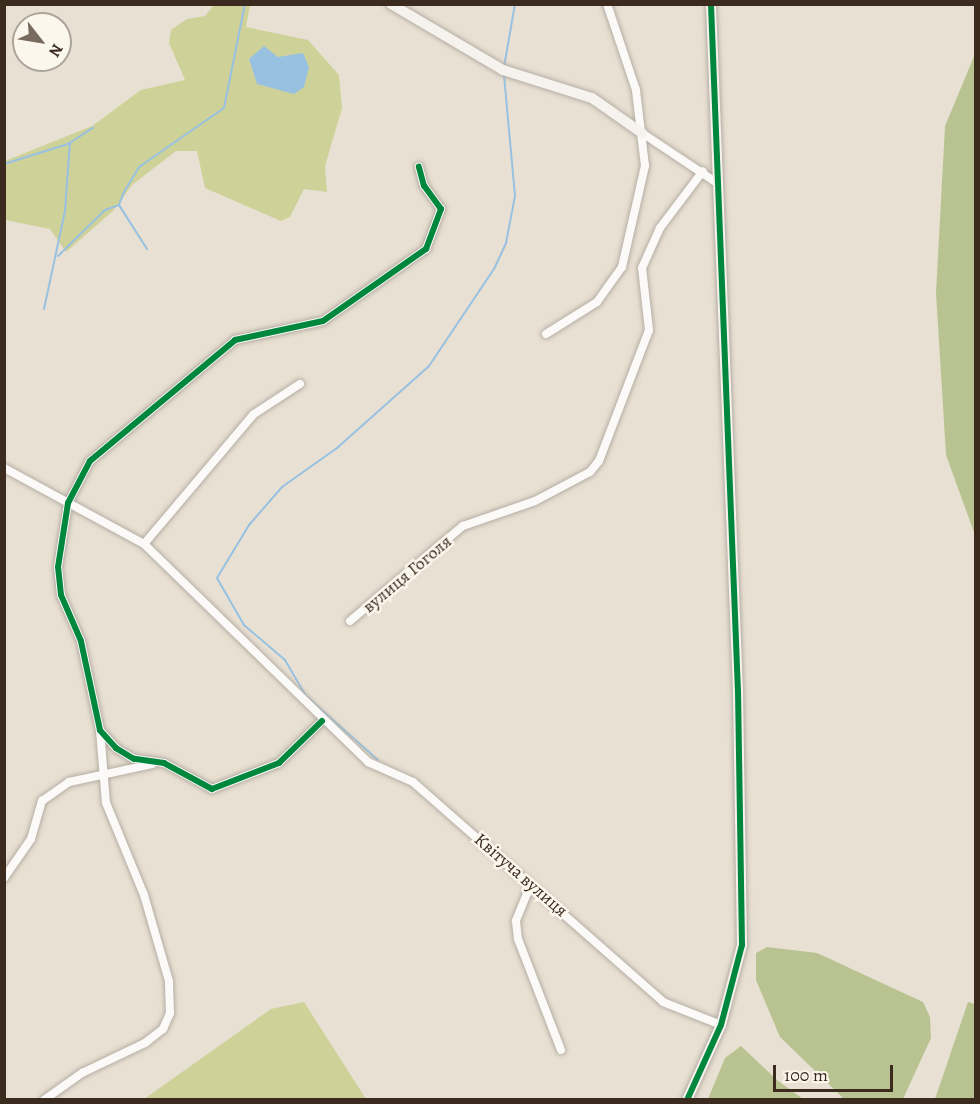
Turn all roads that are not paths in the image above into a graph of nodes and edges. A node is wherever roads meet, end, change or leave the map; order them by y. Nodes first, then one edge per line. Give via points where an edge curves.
1 (390, 4) edge
2 (607, 4) edge
3 (711, 4) edge
4 (642, 133) junction
5 (419, 166) dead end
6 (703, 171) junction
7 (717, 183) junction
8 (546, 334) dead end
9 (300, 384) dead end
10 (4, 468) edge
11 (68, 503) junction
12 (144, 544) junction
13 (350, 621) dead end
14 (322, 721) junction
15 (100, 730) junction
16 (157, 763) junction
17 (102, 778) junction
18 (4, 878) edge
19 (530, 886) junction
20 (721, 1025) junction
21 (561, 1050) dead end
22 (44, 1100) edge
23 (687, 1100) edge

1 - 4 street via 503,70 592,98
2 - 4 street via 636,90
3 - 7 street
4 - 6 street
4 - 8 street via 645,165 622,267 597,302
5 - 11 street via 424,186 441,209 426,249 323,321 235,340 90,461
6 - 7 street
6 - 13 street, вулиця Гоголя via 660,228 642,268 649,330 606,452 590,472 544,496 464,526
7 - 20 street via 743,871 742,945
9 - 12 street via 254,414
10 - 11 street, Квітуча вулиця
11 - 12 street, Квітуча вулиця
11 - 15 street via 58,567 61,595 81,641
12 - 14 street, Квітуча вулиця
14 - 16 street via 279,763 212,789
14 - 19 street, Квітуча вулиця via 368,762 413,782
15 - 16 street via 134,759
15 - 17 street
16 - 17 street
17 - 18 street via 69,782 42,801 38,824
17 - 22 street via 121,848 144,895 170,997 163,1029
19 - 20 street, Квітуча вулиця via 592,934 663,1002
19 - 21 street via 518,914 518,939
20 - 23 street

